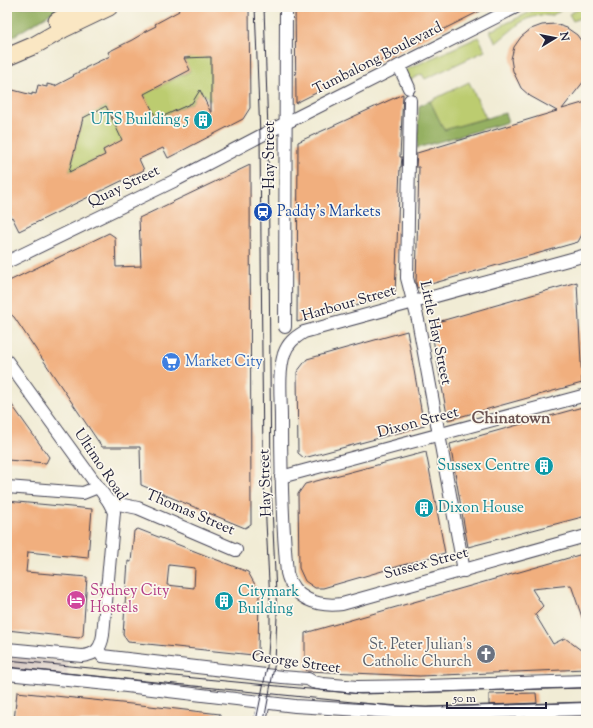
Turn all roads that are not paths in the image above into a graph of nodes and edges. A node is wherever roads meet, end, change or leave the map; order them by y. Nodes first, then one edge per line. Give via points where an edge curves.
1 (81, 7) edge
2 (109, 7) edge
3 (286, 7) edge
4 (516, 7) edge
5 (7, 54) edge
6 (7, 57) edge
7 (398, 66) junction
8 (286, 123) junction
9 (254, 140) joint
10 (586, 255) edge
11 (7, 262) edge
12 (586, 265) edge
13 (413, 302) junction
14 (285, 327) dead end
15 (7, 361) edge
16 (280, 392) joint
17 (586, 395) edge
18 (438, 434) junction
19 (281, 477) junction
20 (7, 487) edge
21 (98, 487) junction
22 (109, 502) junction
23 (586, 536) edge
24 (236, 550) dead end
25 (464, 571) junction
26 (287, 573) joint
27 (7, 649) edge
28 (98, 649) junction
29 (7, 674) edge
30 (586, 681) edge
31 (264, 702) junction
32 (586, 709) edge
33 (260, 721) edge

1 - 5 street via 31,36
2 - 6 street
3 - 8 street, Hay Street
4 - 7 street, Tumbalong Boulevard
7 - 8 street, Tumbalong Boulevard
7 - 13 street, Little Hay Street via 409,94 407,278
8 - 9 street, Tumbalong Boulevard
8 - 14 street, Hay Street
9 - 11 street, Quay Street
10 - 12 street
10 - 13 street, Harbour Street
13 - 16 street, Harbour Street via 319,327 295,337 287,346 282,361
13 - 18 street, Little Hay Street
15 - 21 street, Ultimo Road
16 - 19 street, Hay Street
17 - 18 street, Dixon Street
18 - 19 street, Dixon Street
18 - 25 street, Little Hay Street
19 - 26 street, Hay Street
20 - 21 street via 83,494
21 - 22 street, Ultimo Road
22 - 24 street, Thomas Street via 138,508
22 - 28 street, Ultimo Road via 114,512 103,635
23 - 25 street, Sussex Street
25 - 26 street, Sussex Street via 342,604 327,605 321,605 296,591 289,582
27 - 28 street via 79,656 89,655
28 - 30 street, George Street via 102,656 308,679 324,684 357,687
29 - 31 street
31 - 32 street via 426,714
31 - 33 street

